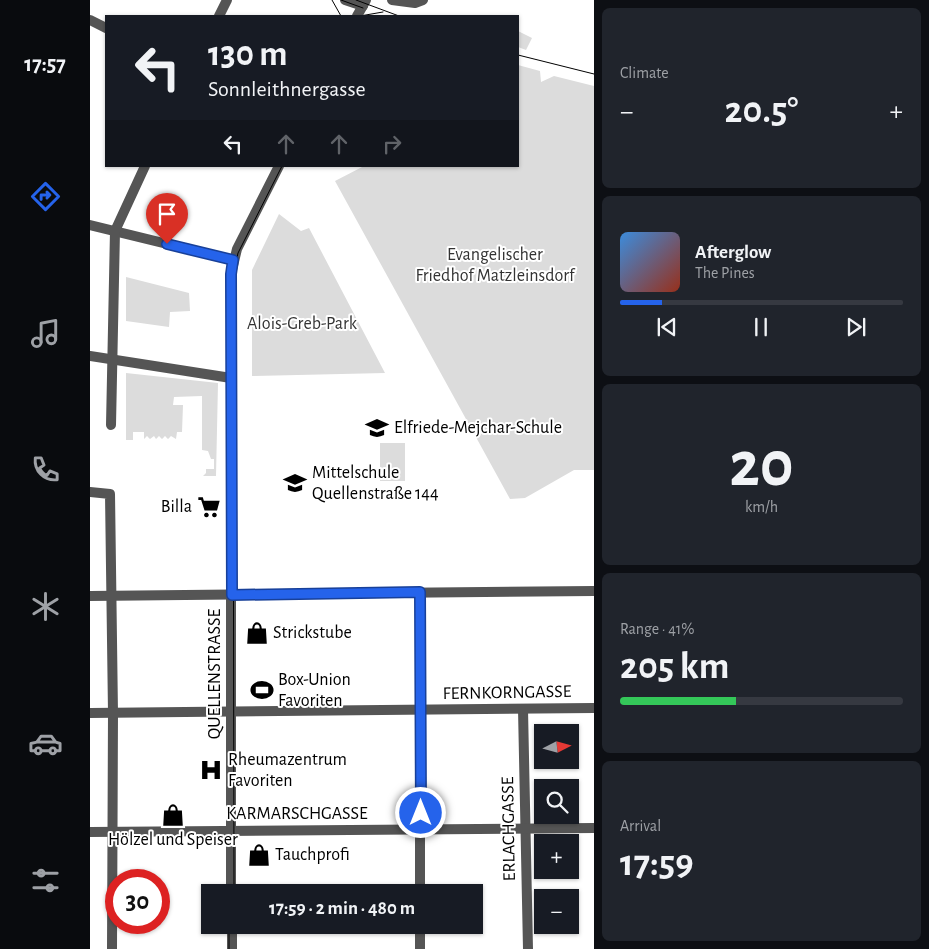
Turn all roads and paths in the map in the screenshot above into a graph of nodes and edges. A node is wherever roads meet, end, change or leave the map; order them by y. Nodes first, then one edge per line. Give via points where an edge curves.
1 (227, 0) edge
2 (345, 0) edge
3 (392, 0) edge
4 (423, 0) edge
5 (365, 3) edge
6 (220, 15) edge
7 (358, 15) edge
8 (90, 20) edge
9 (105, 28) edge
10 (145, 167) edge
11 (278, 167) edge
12 (90, 225) edge
13 (115, 231) junction
14 (233, 260) junction
15 (90, 356) edge
16 (112, 359) junction
17 (231, 378) junction
18 (111, 425) dead end
19 (90, 492) edge
20 (420, 592) junction
21 (594, 592) edge
22 (232, 595) junction
23 (90, 596) edge
24 (111, 596) junction
25 (594, 708) edge
26 (524, 709) junction
27 (420, 710) junction
28 (232, 711) junction
29 (90, 713) edge
30 (113, 713) junction
31 (526, 828) junction
32 (594, 828) edge
33 (421, 830) junction
34 (231, 831) junction
35 (90, 832) edge
36 (113, 832) junction
37 (231, 884) edge
38 (420, 884) edge
39 (232, 934) edge
40 (420, 934) edge
41 (112, 949) edge
42 (232, 949) edge
43 (420, 949) edge
44 (528, 949) edge

1 - 6 street
2 - 5 street
3 - 4 street via 415,3
5 - 7 street
8 - 9 street
10 - 13 street
11 - 14 street, QUELLENSTRASSE
12 - 13 street
13 - 14 street
13 - 16 street
14 - 17 street, QUELLENSTRASSE
15 - 16 street
16 - 17 street
16 - 18 street
17 - 22 street, QUELLENSTRASSE
19 - 24 street via 110,494
20 - 21 street
20 - 22 street
20 - 27 street
22 - 24 street
22 - 28 street, QUELLENSTRASSE
23 - 24 street
24 - 30 street
25 - 26 street, FERNKORNGASSE
26 - 27 street, FERNKORNGASSE
26 - 31 street, ERLACHGASSE
27 - 28 street, FERNKORNGASSE
27 - 33 street
28 - 30 street, FERNKORNGASSE
28 - 34 street, QUELLENSTRASSE
29 - 30 street, FERNKORNGASSE
30 - 36 street
31 - 32 street, KARMARSCHGASSE
31 - 33 street, KARMARSCHGASSE
31 - 44 street, ERLACHGASSE
33 - 34 street, KARMARSCHGASSE
33 - 38 street
34 - 36 street, KARMARSCHGASSE
34 - 37 street, QUELLENSTRASSE
35 - 36 street, KARMARSCHGASSE
36 - 41 street
39 - 42 street
40 - 43 street

